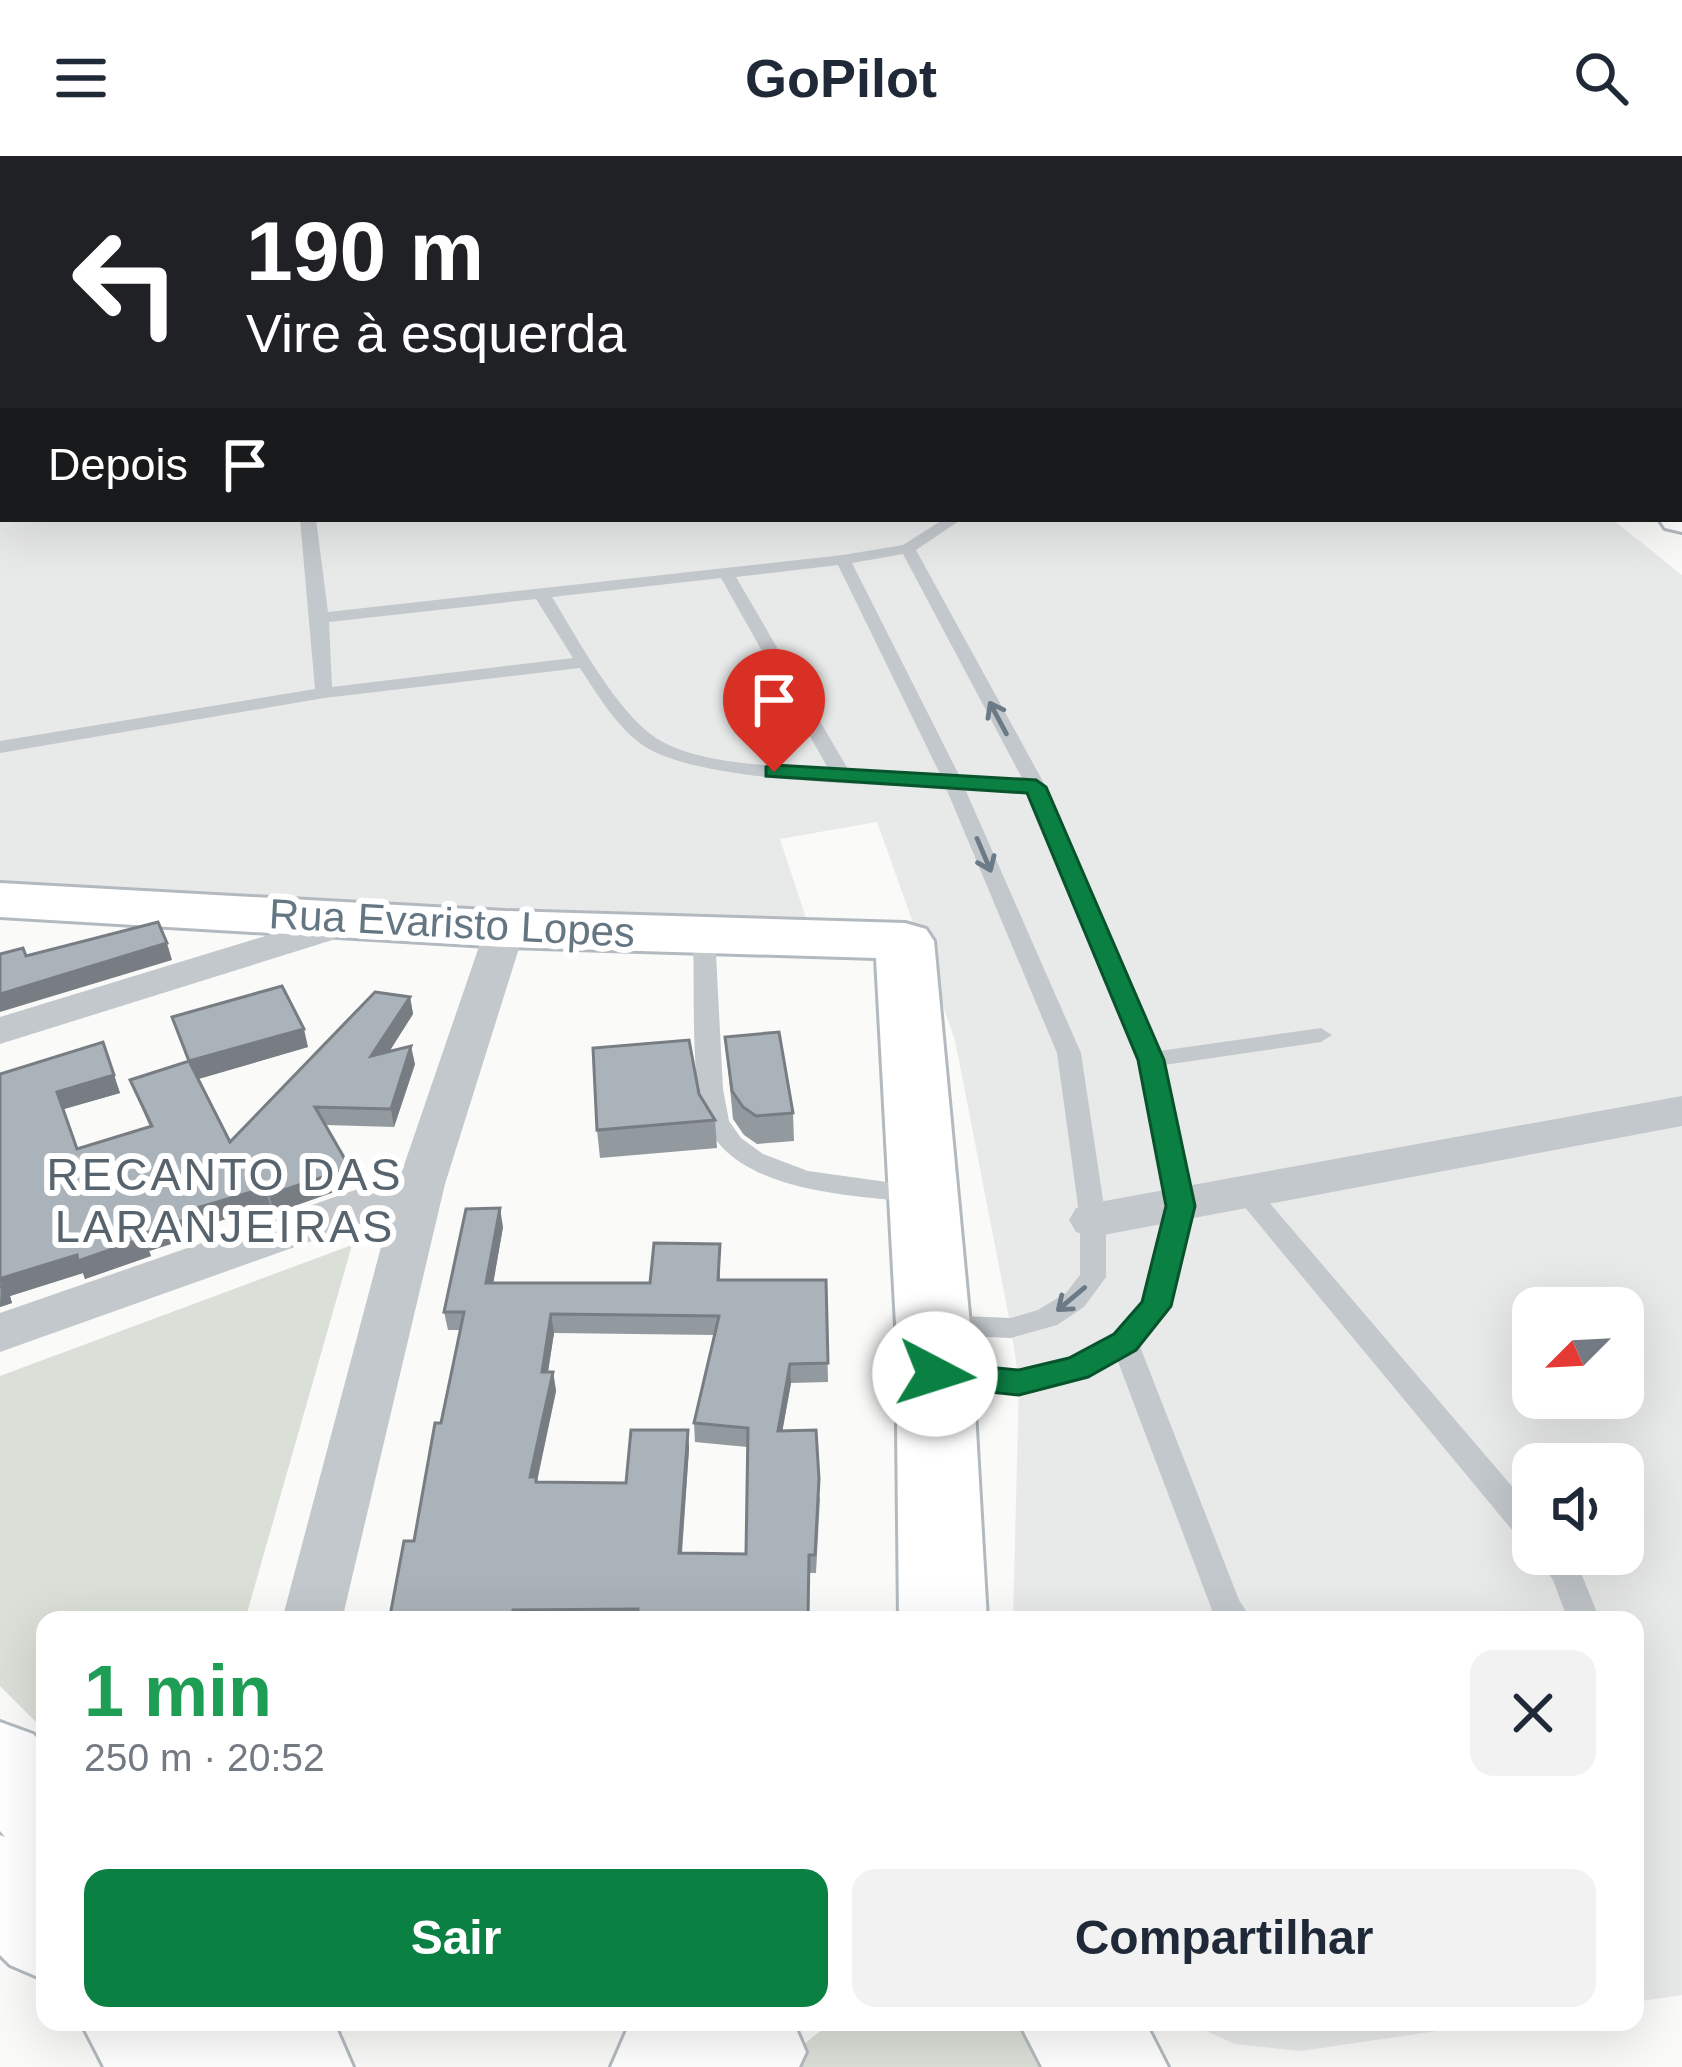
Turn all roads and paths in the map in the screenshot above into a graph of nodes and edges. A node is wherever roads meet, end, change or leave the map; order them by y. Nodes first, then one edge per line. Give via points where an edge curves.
1 (310, 522) edge
2 (949, 522) edge
3 (908, 549) junction
4 (843, 560) junction
5 (726, 572) junction
6 (541, 593) junction
7 (320, 617) junction
8 (585, 662) junction
9 (324, 693) junction
10 (0, 747) edge
11 (841, 774) junction
12 (952, 780) junction
13 (1036, 787) junction
14 (0, 900) edge
15 (357, 920) junction
16 (505, 929) junction
17 (704, 934) junction
18 (0, 1031) edge
19 (1322, 1035) dead end
20 (1151, 1060) junction
21 (1682, 1111) edge
22 (421, 1184) junction
23 (1247, 1193) junction
24 (924, 1194) junction
25 (1180, 1206) junction
26 (1093, 1220) junction
27 (0, 1334) edge
28 (1125, 1342) junction
29 (934, 1350) junction
30 (1512, 1508) edge
31 (1567, 1575) edge
32 (314, 1611) edge
33 (943, 1611) edge
34 (1228, 1611) edge
35 (1581, 1611) edge
36 (0, 1765) edge
37 (36, 1803) edge
38 (0, 1883) edge
39 (36, 1921) edge
40 (142, 2031) edge
41 (253, 2031) edge
42 (176, 2067) edge
43 (300, 2067) edge

1 - 7 lane
2 - 3 lane
3 - 4 lane
13 -> 3 lane
4 - 5 lane
4 - 12 lane
5 - 6 lane
5 - 11 lane
6 - 7 lane
6 - 8 lane
7 - 9 lane
8 - 9 lane
8 - 11 lane via 651,745 713,763
9 - 10 lane
11 - 12 lane
12 - 13 lane
12 -> 26 lane via 1069,1053
13 - 20 lane
14 - 15 street, Rua Evaristo Lopes
15 - 16 street, Rua Evaristo Lopes
15 - 18 street
16 - 17 street, Rua Evaristo Lopes
16 - 22 street
17 - 24 lane via 715,1120 746,1156 794,1175
17 - 24 street, Rua Evaristo Lopes via 905,940
19 - 20 lane
20 - 25 lane
21 - 23 street
22 - 27 street
22 - 32 street
23 - 25 street
23 - 30 lane
24 - 29 street
25 - 26 street
25 - 28 lane via 1156,1306
26 -> 29 lane via 1094,1277 1076,1300 1046,1318
28 - 29 lane via 1077,1369 1019,1382
28 - 34 lane
29 - 33 street
31 - 35 lane
36 - 37 street
38 - 39 street
40 - 42 street
41 - 43 street

